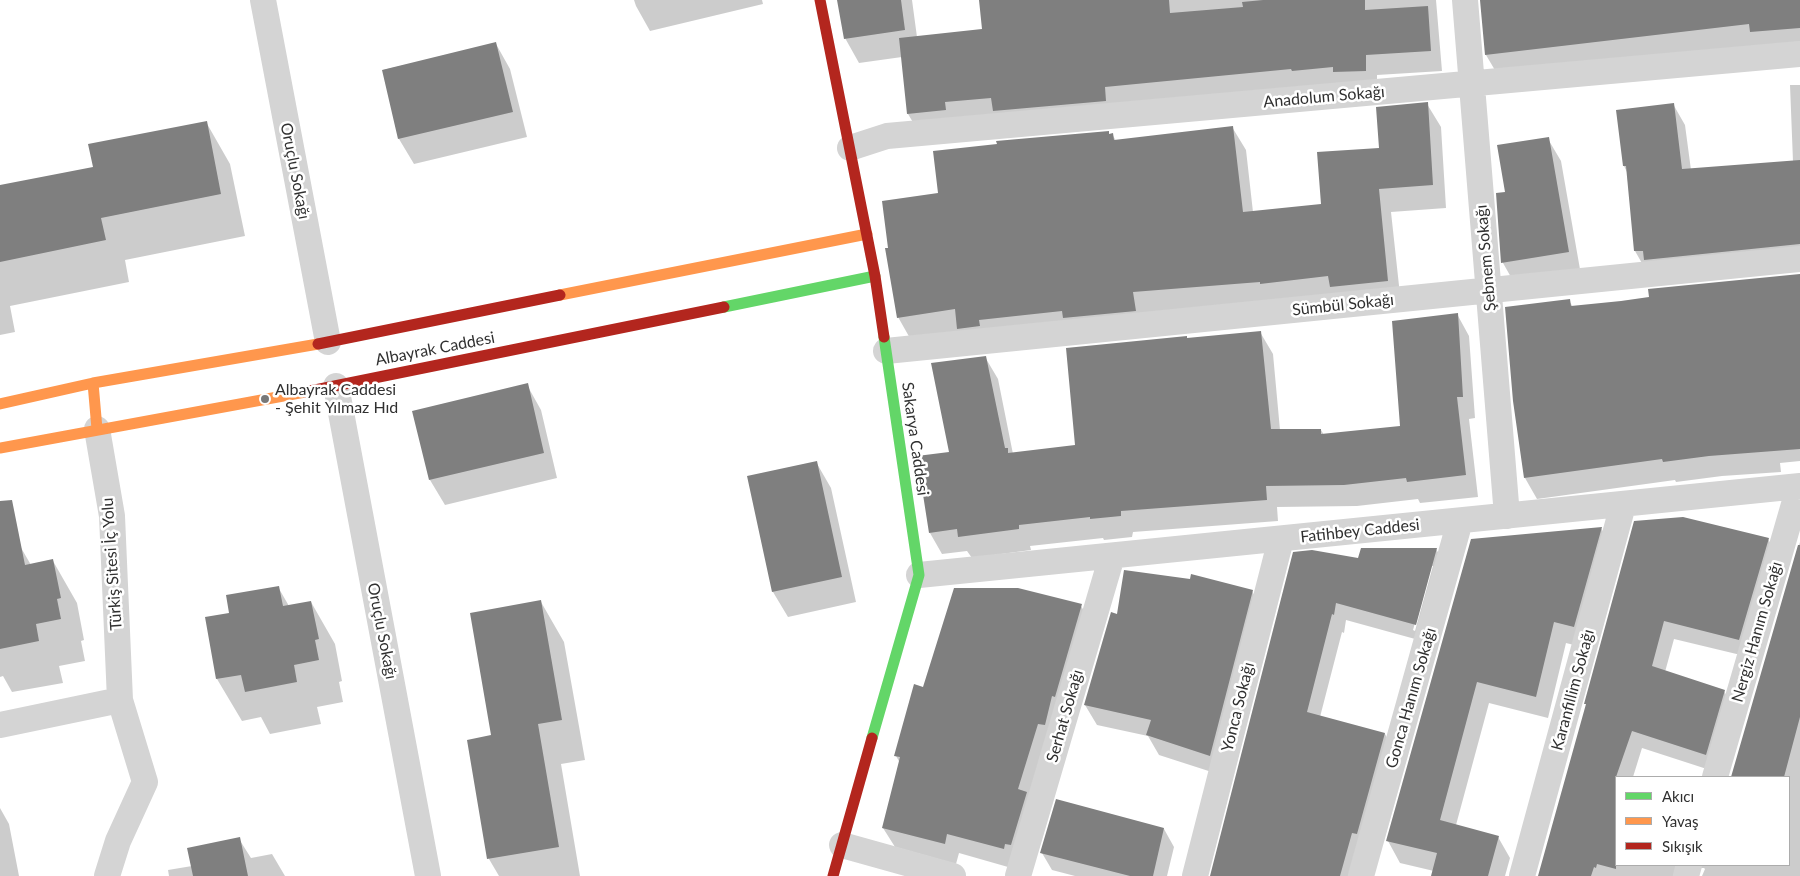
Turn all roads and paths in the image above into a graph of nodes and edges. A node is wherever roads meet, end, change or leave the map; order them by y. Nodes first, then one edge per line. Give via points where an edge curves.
1 (263, 0) edge
2 (820, 0) edge
3 (1465, 0) edge
4 (1800, 54) edge
5 (1471, 84) junction
6 (850, 148) junction
7 (867, 234) junction
8 (1800, 259) edge
9 (875, 276) junction
10 (1488, 290) junction
11 (329, 347) junction
12 (886, 351) junction
13 (335, 382) junction
14 (93, 383) junction
15 (0, 404) edge
16 (97, 429) junction
17 (0, 448) edge
18 (1800, 487) edge
19 (1623, 504) junction
20 (1507, 516) junction
21 (1460, 521) junction
22 (1281, 539) junction
23 (1112, 556) junction
24 (919, 575) junction
25 (120, 700) junction
26 (0, 725) edge
27 (1715, 776) edge
28 (842, 845) junction
29 (107, 876) edge
30 (428, 876) edge
31 (833, 876) edge
32 (953, 876) edge
33 (1018, 876) edge
34 (1195, 876) edge
35 (1361, 876) edge
36 (1522, 876) edge

1 - 11 street, Oruçlu Sokağı
2 - 6 street, Sakarya Caddesi
3 - 5 street, Şebnem Sokağı
4 - 5 street, Anadolum Sokağı
5 - 6 street, Anadolum Sokağı via 887,136
5 - 10 street, Şebnem Sokağı
6 - 7 street, Sakarya Caddesi
7 - 9 street, Sakarya Caddesi
7 - 11 street, Albayrak Caddesi
8 - 10 street, Sümbül Sokağı
9 - 12 street, Sakarya Caddesi
9 - 13 street, Albayrak Caddesi
10 - 12 street, Sümbül Sokağı
10 - 20 street, Şebnem Sokağı
11 - 14 street, Albayrak Caddesi
12 - 24 street, Sakarya Caddesi
13 - 16 street, Albayrak Caddesi
13 - 30 street, Oruçlu Sokağı
14 - 15 street, Albayrak Caddesi
14 - 16 street
16 - 17 street, Albayrak Caddesi
16 - 25 street, Türkiş Sitesi İç Yolu via 112,516
18 - 19 street, Fatihbey Caddesi
18 - 27 street, Nergiz Hanım Sokağı
19 - 20 street, Fatihbey Caddesi
19 - 36 street, Karanfillim Sokağı
20 - 21 street, Fatihbey Caddesi
21 - 22 street, Fatihbey Caddesi
21 - 35 street, Gonca Hanım Sokağı
22 - 23 street, Fatihbey Caddesi
22 - 34 street, Yonca Sokağı
23 - 24 street, Fatihbey Caddesi
23 - 33 street, Serhat Sokağı
24 - 28 street, Sakarya Caddesi
25 - 26 street
25 - 29 street, Türkiş Sitesi İç Yolu via 145,782 118,841
28 - 31 street, Sakarya Caddesi
28 - 32 street

